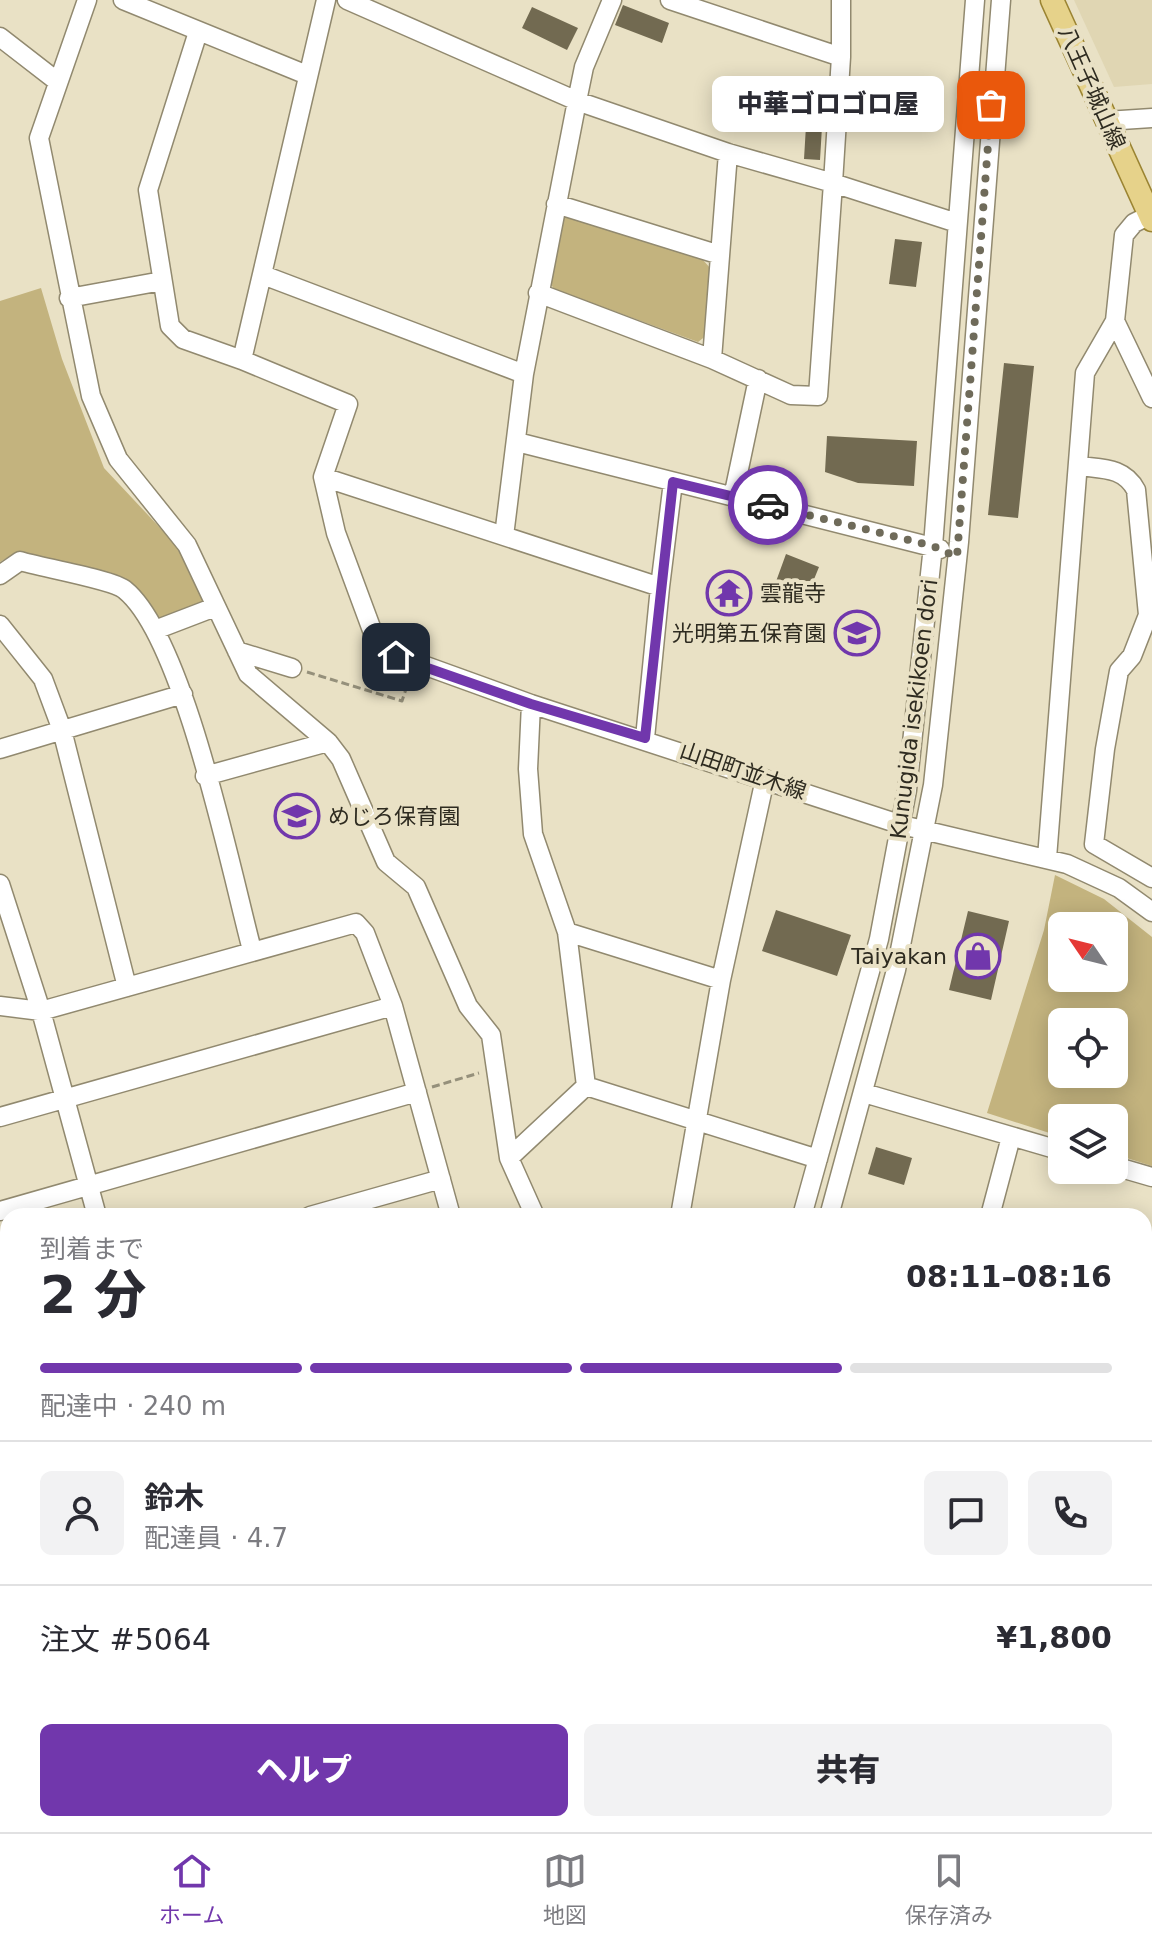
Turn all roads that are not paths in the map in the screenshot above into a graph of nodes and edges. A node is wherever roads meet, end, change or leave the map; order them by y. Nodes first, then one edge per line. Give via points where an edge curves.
1 (87, 0) edge
2 (123, 0) edge
3 (326, 0) edge
4 (347, 0) edge
5 (612, 0) edge
6 (670, 0) edge
7 (841, 0) edge
8 (975, 0) edge
9 (1001, 0) edge
10 (1052, 0) edge
11 (198, 32) junction
12 (0, 37) edge
13 (841, 57) junction
14 (307, 75) junction
15 (58, 82) junction
16 (577, 101) junction
17 (1152, 118) edge
18 (1106, 121) junction
19 (728, 153) junction
20 (833, 183) junction
21 (556, 204) junction
22 (1151, 218) edge
23 (957, 223) junction
24 (720, 255) junction
25 (263, 275) junction
26 (162, 281) junction
27 (538, 293) junction
28 (69, 298) junction
29 (1115, 321) junction
30 (712, 359) junction
31 (242, 360) junction
32 (524, 374) junction
33 (758, 379) junction
34 (1152, 398) edge
35 (517, 442) junction
36 (1080, 466) junction
37 (323, 477) junction
38 (673, 482) junction
39 (733, 497) junction
40 (504, 536) junction
41 (933, 546) junction
42 (957, 557) junction
43 (0, 575) edge
44 (660, 587) junction
45 (215, 607) junction
46 (0, 625) edge
47 (155, 630) junction
48 (237, 651) junction
49 (292, 668) road end
50 (183, 694) junction
51 (531, 704) junction
52 (62, 730) junction
53 (645, 738) junction
54 (328, 742) junction
55 (0, 749) edge
56 (205, 776) junction
57 (765, 779) junction
58 (902, 825) junction
59 (925, 831) junction
60 (1047, 858) junction
61 (1152, 878) edge
62 (0, 884) edge
63 (1152, 912) edge
64 (567, 932) junction
65 (252, 950) junction
66 (721, 980) junction
67 (127, 987) junction
68 (0, 1006) edge
69 (393, 1006) junction
70 (41, 1011) junction
71 (586, 1086) junction
72 (417, 1092) junction
73 (864, 1093) junction
74 (64, 1098) junction
75 (0, 1117) edge
76 (699, 1122) junction
77 (1011, 1137) junction
78 (1048, 1147) edge
79 (509, 1158) junction
80 (818, 1159) junction
81 (1128, 1170) edge
82 (1152, 1177) edge
83 (441, 1179) junction
84 (88, 1186) junction
85 (11, 1208) edge
86 (95, 1208) edge
87 (338, 1208) edge
88 (449, 1208) edge
89 (531, 1208) edge
90 (682, 1208) edge
91 (804, 1208) edge
92 (831, 1208) edge
93 (992, 1208) edge

1 - 15 street
2 - 11 street
3 - 14 street
4 - 16 street
5 - 16 street via 584,67
6 - 13 street
7 - 13 street
8 - 23 street, Kunugida isekikoen dori
9 - 42 street, Kunugida isekikoen dori
10 - 18 main road, 八王子城山線
11 - 14 street
11 - 26 street via 148,190
12 - 15 street
13 - 20 street
14 - 25 street
15 - 28 street via 39,138
16 - 19 street
16 - 21 street
17 - 18 street
18 - 22 main road, 八王子城山線
19 - 20 street
19 - 24 street
20 - 23 street
20 - 33 street via 818,396 791,395
21 - 24 street
21 - 27 street
22 - 29 street via 1134,223 1124,235
23 - 41 street, Kunugida isekikoen dori
24 - 30 street
25 - 31 street
25 - 32 street
26 - 28 street
26 - 31 street via 170,326 183,339
27 - 30 street
27 - 32 street
28 - 45 street via 91,396 118,459 187,545
29 - 34 street
29 - 36 street via 1085,373
30 - 33 street
31 - 37 street via 348,404
32 - 35 street
33 - 39 street
35 - 38 street
35 - 40 street
36 - 60 street
36 - 61 street via 1115,470 1136,490 1148,615 1132,656 1119,671 1094,844
37 - 40 street
37 - 51 street, 山田町並木線 via 336,533 379,649
38 - 39 street
38 - 44 street
39 - 41 street
40 - 44 street
41 - 42 street
41 - 58 street, Kunugida isekikoen dori
42 - 59 street, Kunugida isekikoen dori via 946,690
43 - 47 street via 20,561 124,589
44 - 53 street
45 - 47 street
45 - 48 street
46 - 52 street via 43,679
47 - 50 street
48 - 49 street
48 - 54 street via 248,674
50 - 52 street
50 - 56 street
51 - 53 street, 山田町並木線
51 - 64 street via 533,834
52 - 55 street
52 - 67 street
53 - 57 street, 山田町並木線
54 - 56 street
54 - 79 street via 341,759 386,862 416,887 468,1006 491,1035
56 - 65 street
57 - 58 street, 山田町並木線
57 - 66 street
58 - 59 street, 山田町並木線
58 - 80 street, Kunugida isekikoen dori via 879,939
59 - 60 street, 山田町並木線
59 - 73 street, Kunugida isekikoen dori
60 - 63 street, 山田町並木線 via 1106,881
62 - 70 street
64 - 66 street
64 - 71 street
65 - 67 street
65 - 69 street via 356,923 365,933
66 - 76 street
67 - 70 street
68 - 70 street
69 - 72 street
69 - 74 street
70 - 74 street
71 - 76 street
71 - 79 street
72 - 83 street
72 - 84 street
73 - 77 street
73 - 92 street, Kunugida isekikoen dori
74 - 75 street
74 - 84 street
76 - 80 street
76 - 90 street
77 - 78 street
77 - 93 street
79 - 89 street
80 - 91 street, Kunugida isekikoen dori
81 - 82 street
83 - 87 street
83 - 88 street
84 - 85 street
84 - 86 street

